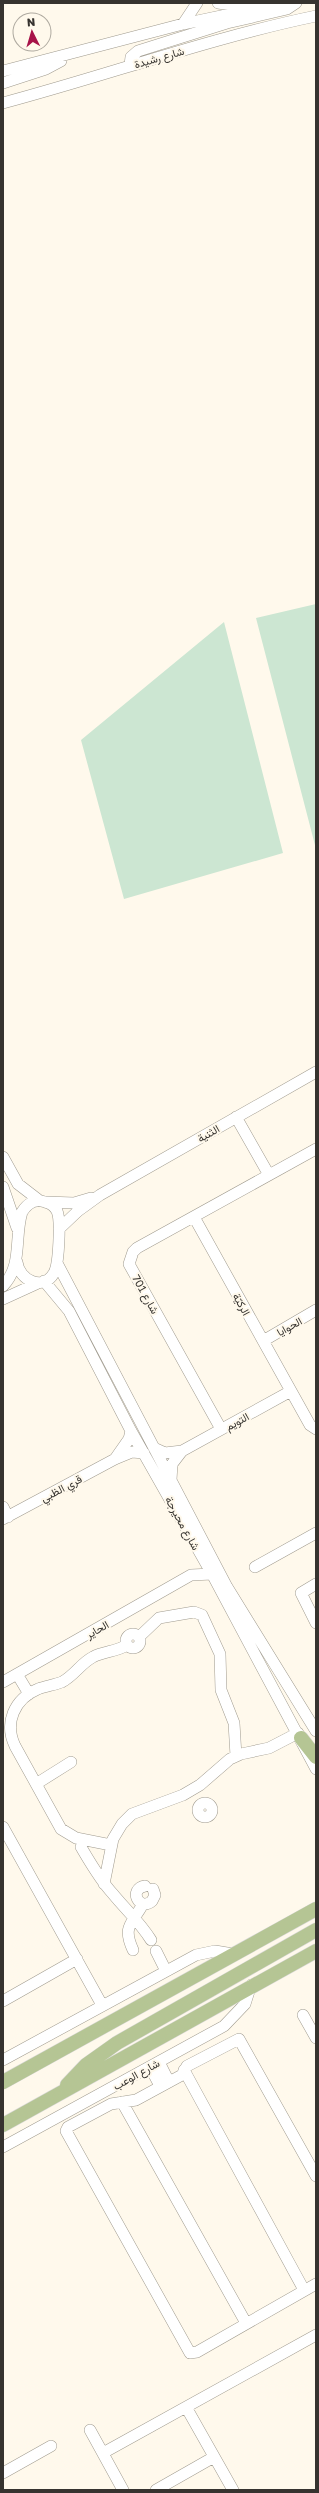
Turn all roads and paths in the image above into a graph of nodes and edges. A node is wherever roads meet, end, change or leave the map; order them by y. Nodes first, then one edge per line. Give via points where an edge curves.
1 (197, 3) edge
2 (218, 3) edge
3 (282, 3) edge
4 (296, 3) edge
5 (257, 8) junction
6 (316, 16) edge
7 (183, 24) junction
8 (73, 53) junction
9 (130, 66) junction
10 (3, 71) edge
11 (3, 83) edge
12 (3, 103) edge
13 (316, 1072) edge
14 (236, 1117) junction
15 (316, 1149) edge
16 (3, 1157) edge
17 (269, 1175) junction
18 (3, 1187) edge
19 (100, 1194) junction
20 (43, 1201) junction
21 (194, 1217) junction
22 (58, 1229) junction
23 (19, 1233) junction
24 (17, 1262) junction
25 (57, 1263) junction
26 (41, 1282) junction
27 (3, 1286) edge
28 (3, 1299) edge
29 (316, 1310) edge
30 (263, 1341) junction
31 (291, 1391) junction
32 (221, 1429) junction
33 (316, 1429) edge
34 (131, 1431) junction
35 (149, 1451) junction
36 (182, 1451) junction
37 (115, 1459) junction
38 (171, 1481) junction
39 (5, 1514) edge
40 (316, 1533) edge
41 (199, 1551) junction
42 (255, 1567) dead end
43 (212, 1574) junction
44 (191, 1575) junction
45 (316, 1584) edge
46 (316, 1624) edge
47 (17, 1674) junction
48 (3, 1682) edge
49 (29, 1694) junction
50 (316, 1731) edge
51 (299, 1735) junction
52 (236, 1756) junction
53 (316, 1757) edge
54 (71, 1762) dead end
55 (316, 1770) edge
56 (36, 1784) junction
57 (197, 1787) junction
58 (203, 1804) dead end
59 (3, 1827) edge
60 (111, 1845) junction
61 (81, 1847) dead end
62 (104, 1884) junction
63 (149, 1887) dead end
64 (316, 1909) edge
65 (135, 1917) junction
66 (316, 1930) edge
67 (151, 1940) dead end
68 (133, 1950) dead end
69 (156, 1950) dead end
70 (316, 1951) edge
71 (233, 1954) junction
72 (77, 1959) junction
73 (166, 1971) junction
74 (251, 1985) junction
75 (3, 2001) edge
76 (102, 2005) junction
77 (303, 2015) dead end
78 (316, 2038) edge
79 (3, 2060) edge
80 (154, 2064) junction
81 (184, 2070) junction
82 (3, 2082) edge
83 (165, 2084) junction
84 (61, 2093) junction
85 (122, 2102) junction
86 (3, 2125) edge
87 (3, 2147) edge
88 (316, 2176) edge
89 (316, 2284) edge
90 (304, 2290) junction
91 (246, 2323) junction
92 (316, 2335) edge
93 (186, 2407) junction
94 (90, 2430) dead end
95 (51, 2446) dead end
96 (103, 2453) junction
97 (214, 2458) junction
98 (3, 2473) edge
99 (123, 2490) edge
100 (156, 2490) edge
101 (233, 2490) edge

1 - 7 street
2 - 5 street
3 - 5 street
4 - 9 street via 286,9 138,51 131,57
5 - 7 street
6 - 9 street, شارع رشيدة
7 - 8 street
8 - 10 street
8 - 11 street via 46,69
9 - 12 street, شارع رشيدة via 83,82
13 - 14 street, الثنية
14 - 17 street
14 - 19 street, الثنية
15 - 17 street, شارع 701
16 - 20 street via 18,1184
17 - 21 street, شارع 701
18 - 23 street
19 - 20 street, الثنية via 74,1203
19 - 22 street, الثنية
20 - 22 street via 57,1212
20 - 23 street via 33,1202 22,1212
21 - 30 street, الركيّة
21 - 32 street, شارع 701 via 137,1248 129,1264
22 - 25 street
23 - 24 street
24 - 26 street, شارع محيرجة via 26,1279
24 - 27 street
25 - 26 street via 53,1274
25 - 35 street, شارع محيرجة
26 - 28 street
26 - 34 street, شارع محيرجة via 69,1311
29 - 30 street, الحوايا
30 - 31 street, الركيّة
31 - 32 street, التويم
31 - 33 street, الركيّة via 310,1425
32 - 36 street, التويم
34 - 35 street, شارع محيرجة
34 - 37 street, قري الظبي via 129,1439
35 - 36 street, التويم
35 - 37 street, قري الظبي via 132,1452
35 - 38 street, شارع محيرجة
35 - 41 street, شارع محيرجة
36 - 38 street, التويم via 172,1464
37 - 39 street, قري الظبي
38 - 50 street, شارع محيرجة via 227,1587
40 - 42 street
41 - 43 street, شارع محيرجة
41 - 44 street via 198,1562
43 - 44 street, الحاير
43 - 51 street, شارع محيرجة
44 - 47 street, الحاير
45 - 46 street via 301,1593
47 - 48 street, الحاير
47 - 49 street
49 - 52 street via 73,1675 94,1657 127,1645 131,1648 137,1647 139,1637 159,1618 194,1612 202,1615 220,1654 221,1690 234,1723
49 - 56 street via 13,1712 10,1729 15,1746
51 - 52 street via 269,1748
51 - 53 main road
51 - 55 street, شارع محيرجة
52 - 57 street via 225,1762
54 - 56 street
56 - 60 street via 55,1821 64,1832 76,1838
57 - 58 street
57 - 60 street via 174,1799 132,1814 122,1824
59 - 72 street
60 - 62 street
61 - 62 street
62 - 65 street
63 - 65 street via 138,1890 138,1901 144,1904
64 - 71 main road
65 - 67 street
65 - 68 street via 127,1931
66 - 84 main road via 117,2043 86,2065
69 - 73 street
70 - 74 main road, شارع الوعب
71 - 73 street via 206,1952
71 - 82 main road
72 - 75 street
72 - 76 street
73 - 76 street
74 - 80 street, شارع الوعب via 244,2004 228,2023
74 - 84 main road, شارع الوعب
76 - 79 street
77 - 78 street
80 - 83 street
80 - 87 street, شارع الوعب
81 - 83 street via 182,2075
81 - 88 street via 234,2040 242,2042
81 - 90 street
83 - 85 street via 136,2100
84 - 86 main road, شارع الوعب
85 - 91 street
85 - 91 street via 111,2104 66,2130 183,2343 190,2353 197,2352
89 - 90 street
90 - 91 street
92 - 93 street
93 - 96 street
93 - 97 street
94 - 96 street
95 - 98 street
96 - 99 street
97 - 100 street
97 - 101 street

